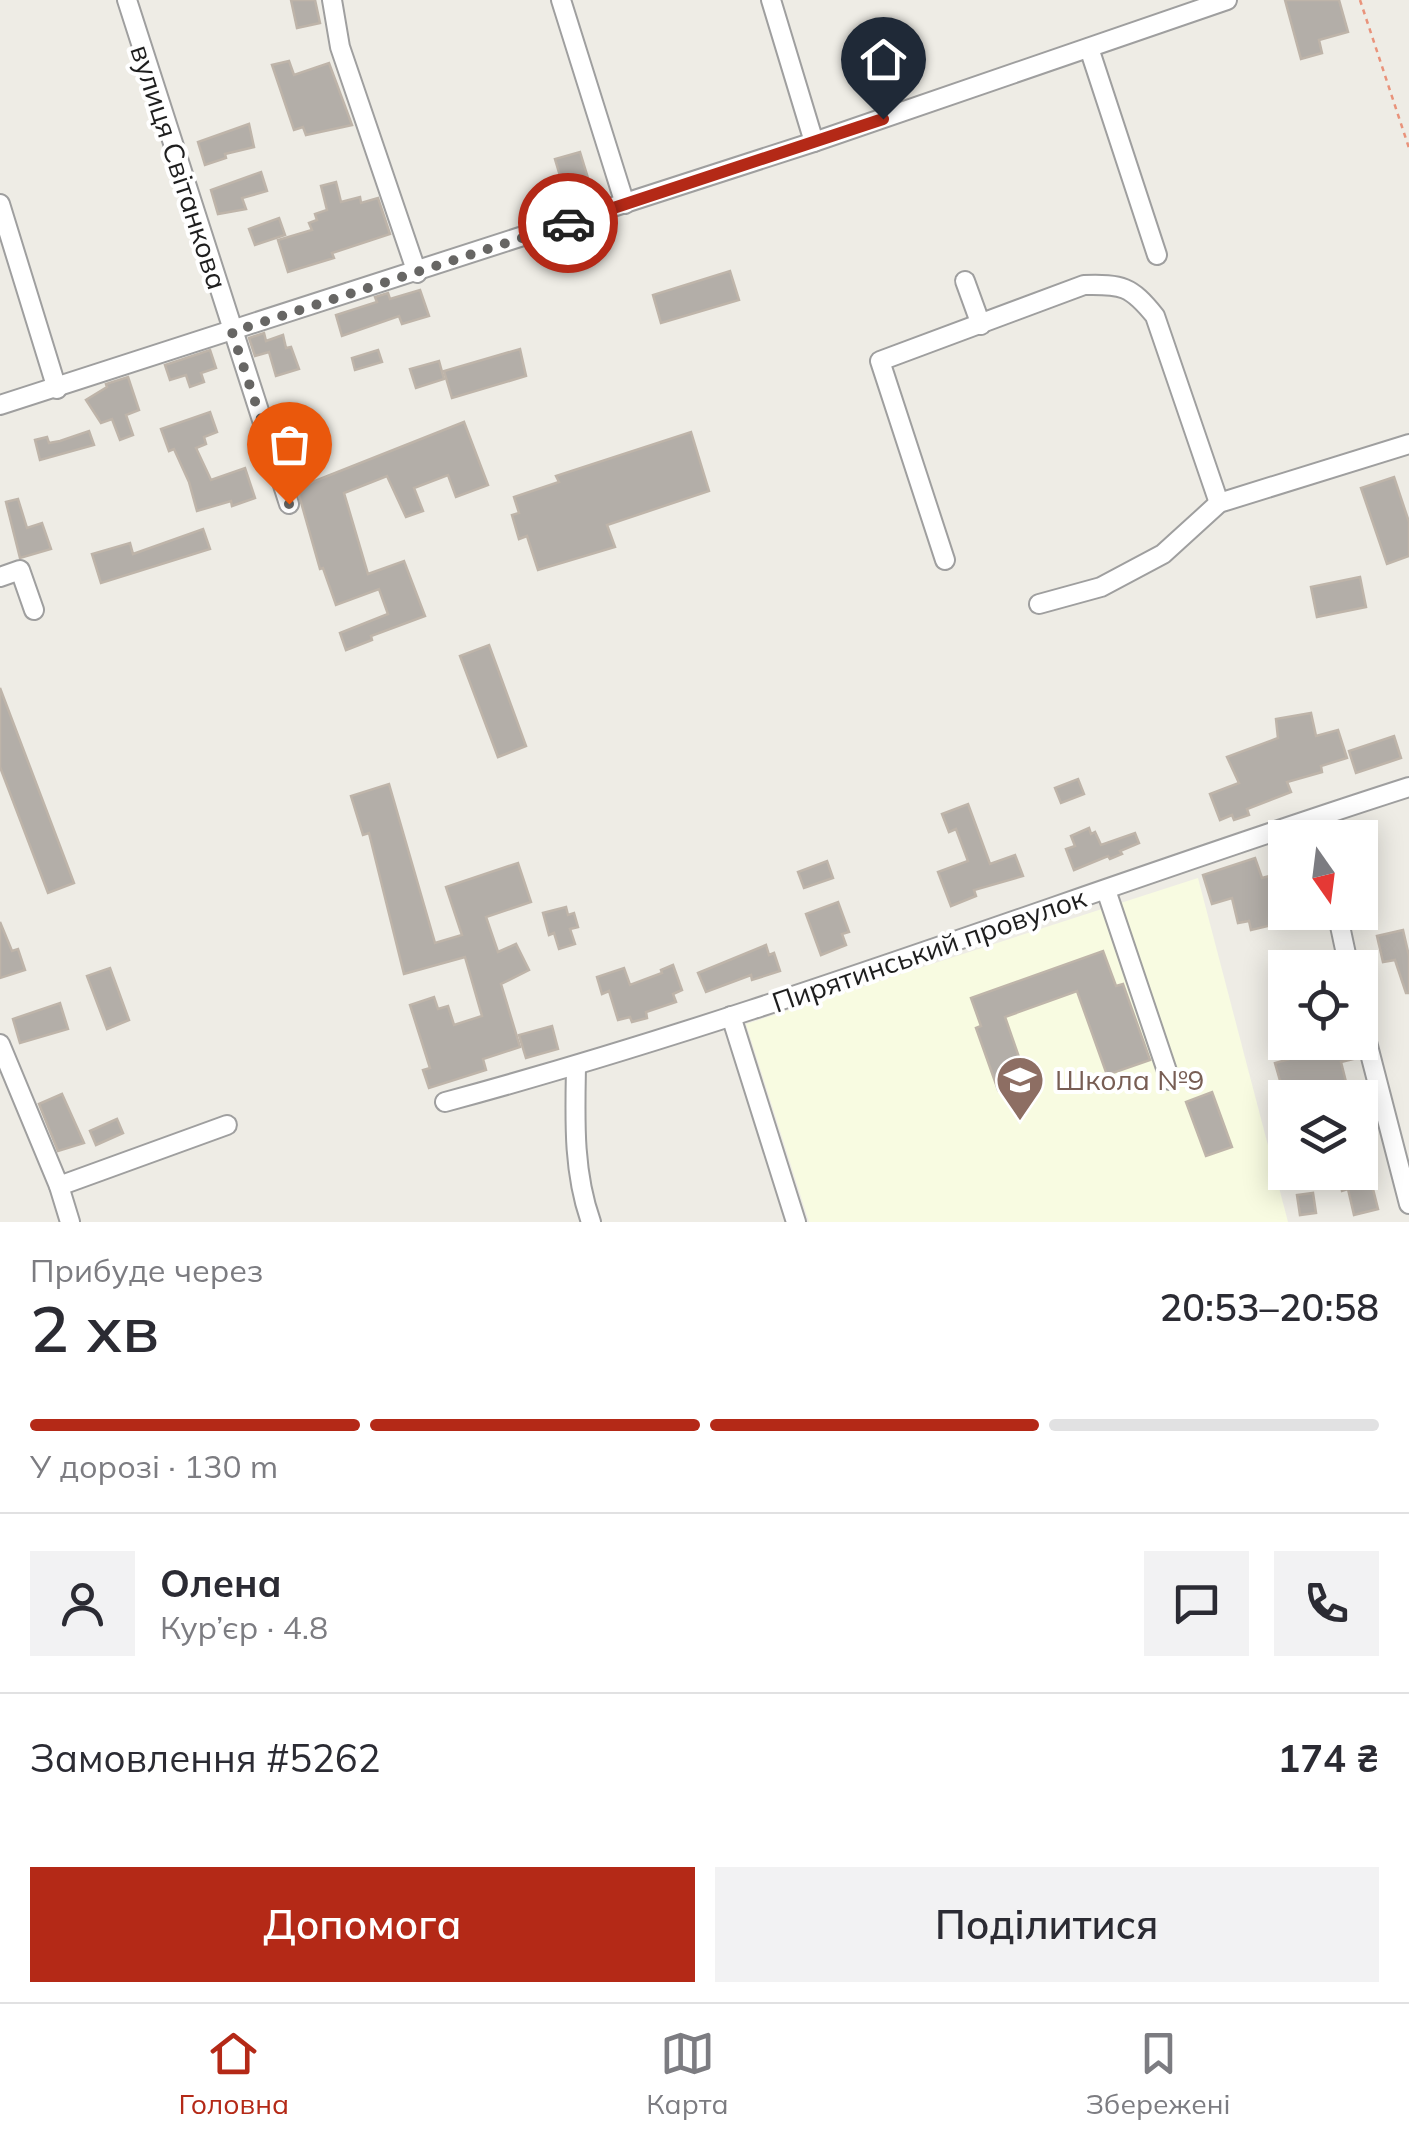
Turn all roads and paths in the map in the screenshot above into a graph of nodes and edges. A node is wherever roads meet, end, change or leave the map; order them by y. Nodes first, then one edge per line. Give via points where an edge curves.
1 (126, 0) edge
2 (332, 0) edge
3 (561, 0) edge
4 (771, 0) edge
5 (1227, 0) edge
6 (1360, 0) edge
7 (1089, 48) junction
8 (814, 142) junction
9 (1409, 148) edge
10 (0, 204) edge
11 (626, 204) junction
12 (1157, 255) dead end
13 (417, 273) junction
14 (966, 281) dead end
15 (981, 326) junction
16 (232, 332) junction
17 (57, 388) junction
18 (0, 406) edge
19 (1409, 444) edge
20 (1219, 503) junction
21 (289, 504) dead end
22 (945, 560) dead end
23 (0, 577) edge
24 (1039, 604) dead end
25 (34, 610) dead end
26 (1409, 788) edge
27 (1316, 817) junction
28 (1317, 820) edge
29 (1106, 890) junction
30 (732, 1016) junction
31 (0, 1044) edge
32 (1372, 1060) edge
33 (576, 1067) junction
34 (1170, 1080) dead end
35 (445, 1102) dead end
36 (228, 1125) dead end
37 (59, 1186) junction
38 (1409, 1204) edge
39 (70, 1222) edge
40 (591, 1222) edge
41 (796, 1222) edge

1 - 16 street, вулиця Світанкова
2 - 13 street via 340,47
3 - 11 street
4 - 8 street
5 - 7 street
6 - 9 path
7 - 8 street
7 - 12 street
8 - 11 street
10 - 17 street
11 - 13 street
13 - 16 street
14 - 15 street
15 - 20 street via 1084,285 1117,284 1139,296 1155,316
15 - 22 street via 880,361
16 - 17 street
16 - 21 street, вулиця Світанкова
17 - 18 street
19 - 20 street
20 - 24 street via 1163,554 1101,587
23 - 25 street via 20,570
26 - 27 street, Пирятинський провулок
27 - 28 street
27 - 29 street, Пирятинський провулок
29 - 30 street, Пирятинський провулок
29 - 34 street
30 - 33 street, Пирятинський провулок
30 - 41 street
31 - 37 street
32 - 38 street
33 - 35 street, Пирятинський провулок
33 - 40 street via 575,1143
36 - 37 street
37 - 39 street

